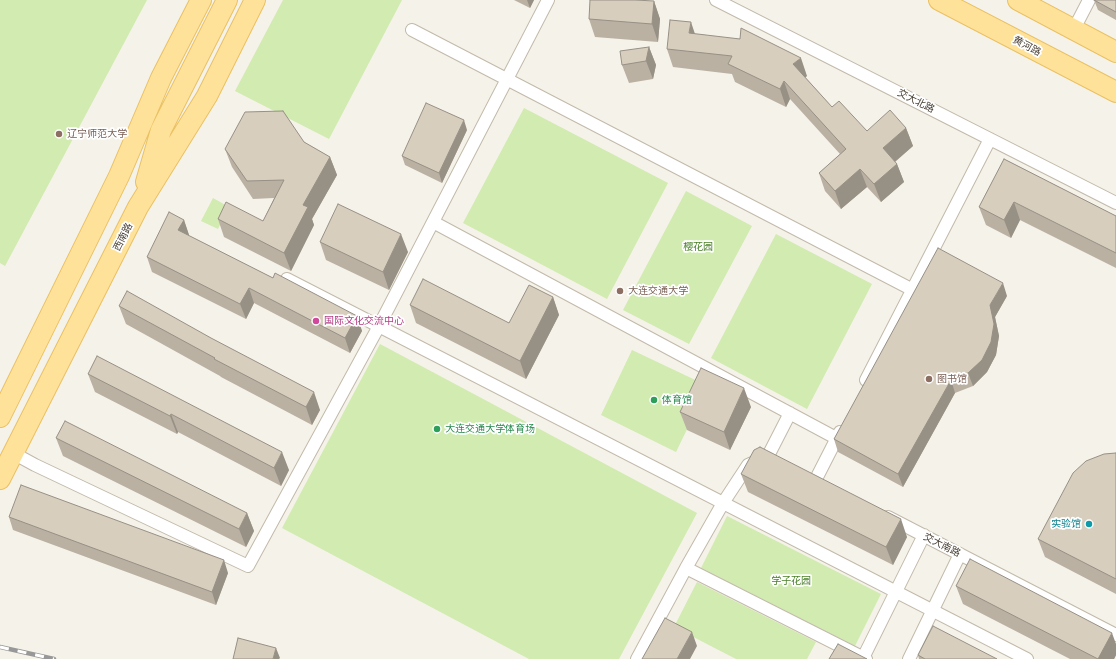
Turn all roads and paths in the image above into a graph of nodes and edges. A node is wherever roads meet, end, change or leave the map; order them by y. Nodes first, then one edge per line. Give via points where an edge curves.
1 (201, 0) edge
2 (227, 0) edge
3 (254, 0) edge
4 (548, 0) edge
5 (716, 0) edge
6 (939, 0) edge
7 (1018, 0) edge
8 (1089, 0) edge
9 (1074, 29) junction
10 (412, 30) dead end
11 (1116, 52) edge
12 (507, 79) junction
13 (1116, 92) edge
14 (161, 130) junction
15 (990, 139) junction
16 (112, 190) junction
17 (1116, 203) edge
18 (138, 207) junction
19 (433, 222) junction
20 (287, 279) edge
21 (913, 290) junction
22 (379, 326) junction
23 (862, 389) edge
24 (790, 413) junction
25 (0, 417) edge
26 (844, 424) edge
27 (836, 438) junction
28 (13, 453) junction
29 (768, 456) junction
30 (782, 462) edge
31 (0, 478) edge
32 (829, 486) edge
33 (723, 503) junction
34 (877, 511) edge
35 (924, 535) junction
36 (960, 554) junction
37 (686, 568) junction
38 (897, 592) junction
39 (933, 611) junction
40 (1116, 635) edge
41 (864, 658) edge
42 (638, 659) edge
43 (909, 659) edge
44 (1027, 659) edge

1 - 16 main road via 161,78
2 - 14 main road
3 - 18 main road, 西南路 via 207,96
4 - 12 street
5 - 15 street, 交大北路
6 - 13 main road, 黄河路
7 - 9 main road
8 - 9 street
9 - 11 main road
10 - 12 street
12 - 19 street
12 - 21 street
14 - 16 main road
14 - 18 main road
15 - 17 street, 交大北路
15 - 21 street
16 - 25 main road
18 - 28 main road, 西南路
19 - 22 street
19 - 24 street
20 - 22 street
21 - 23 street
22 - 28 street via 248,566
22 - 33 street
24 - 27 street
24 - 29 street
26 - 27 street
27 - 32 street via 812,477
28 - 31 main road, 西南路
29 - 30 street
29 - 33 street via 748,465
33 - 37 street
33 - 38 street
34 - 35 street, 交大南路
35 - 36 street, 交大南路
35 - 38 street
36 - 39 street
36 - 40 street, 交大南路
37 - 41 street
37 - 42 street
38 - 39 street
38 - 41 street
39 - 43 street
39 - 44 street

